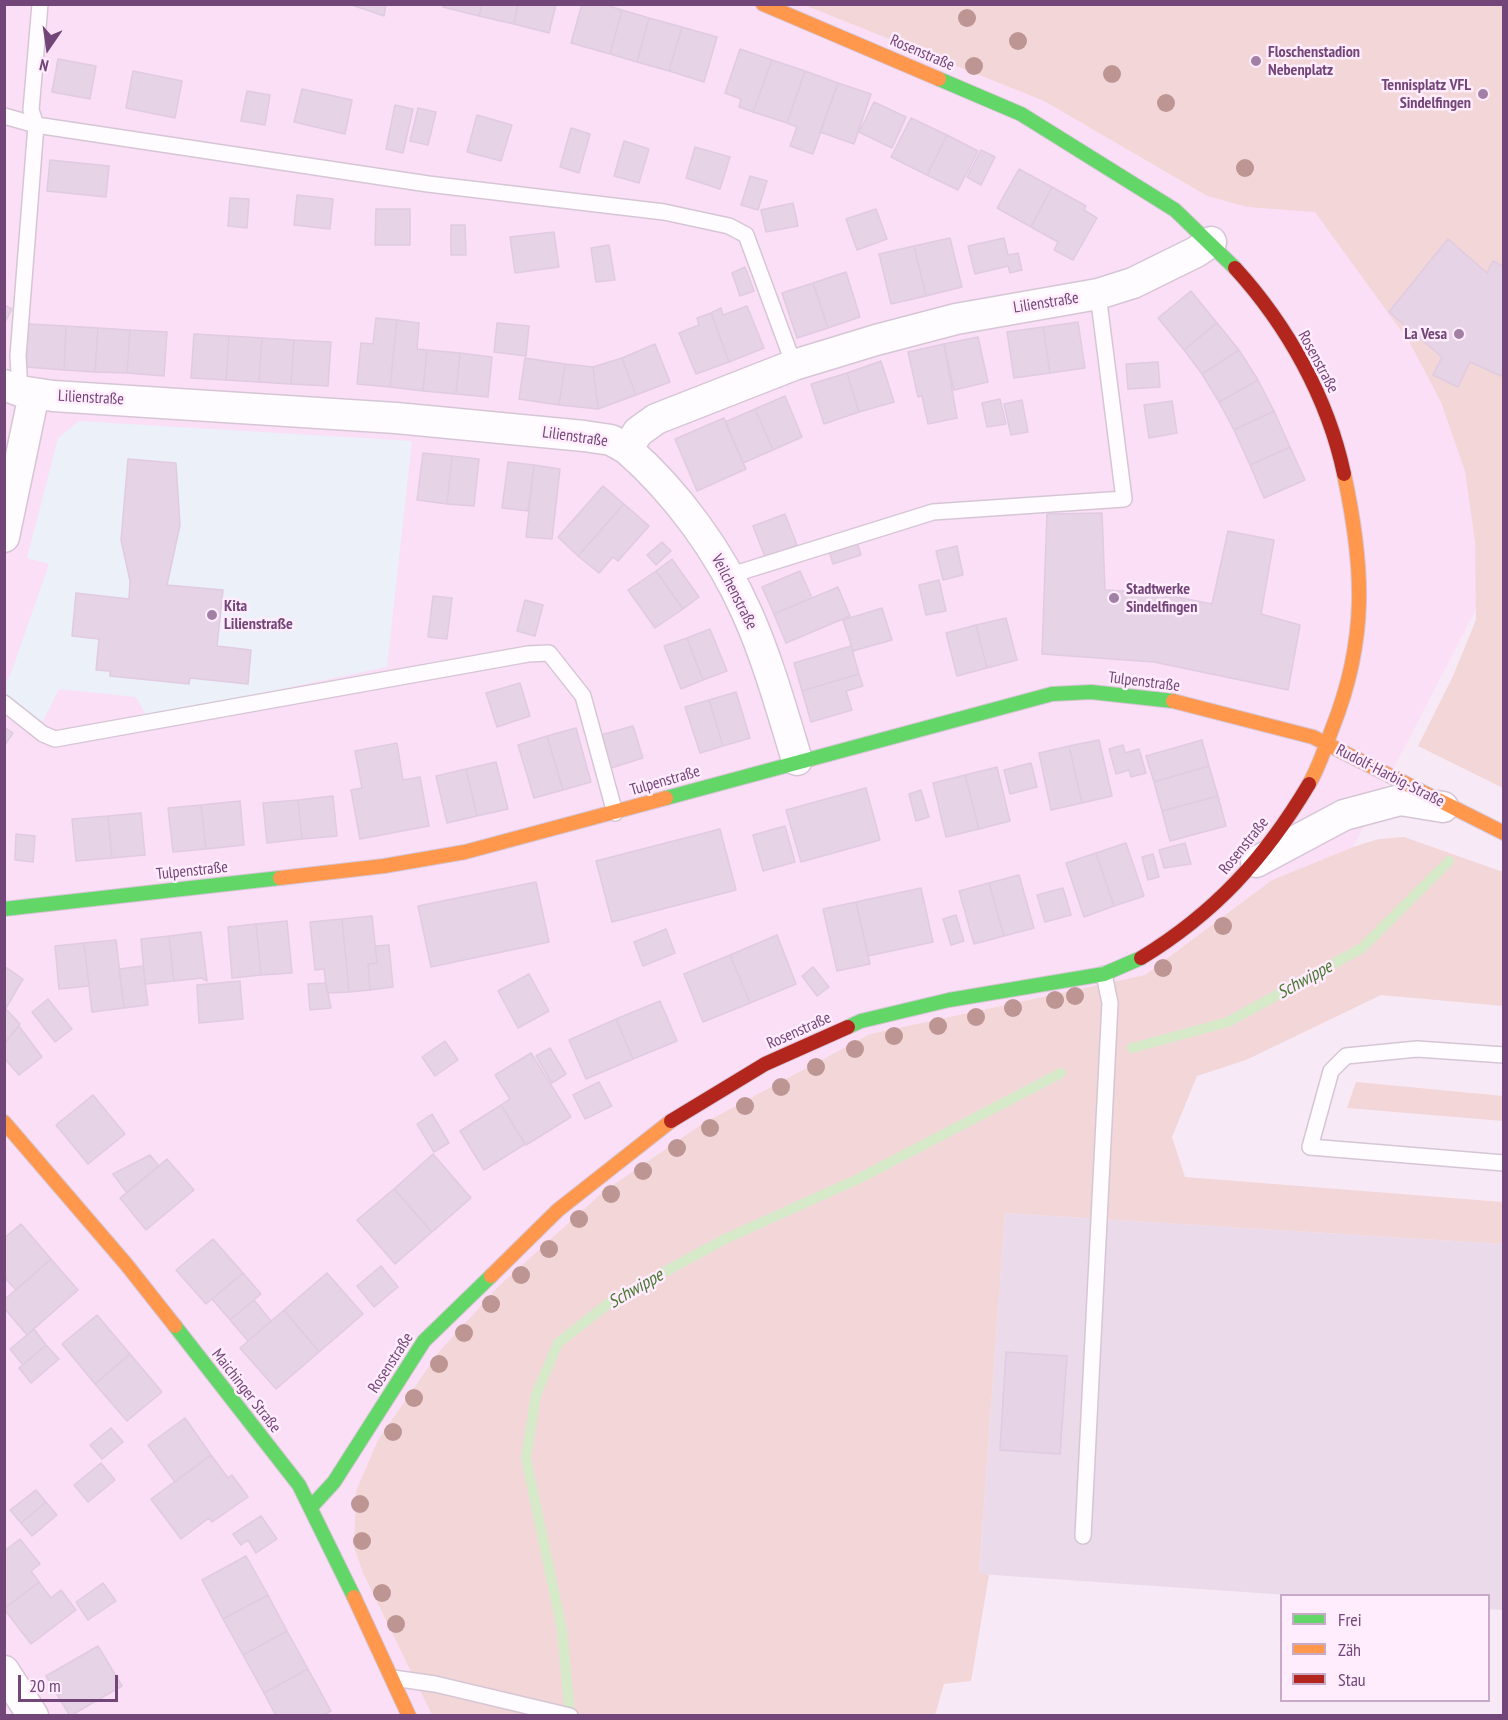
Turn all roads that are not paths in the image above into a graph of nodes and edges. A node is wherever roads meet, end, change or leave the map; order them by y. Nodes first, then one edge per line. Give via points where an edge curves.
1 (40, 4) edge
2 (763, 4) edge
3 (4, 116) edge
4 (36, 125) junction
5 (1211, 242) junction
6 (1098, 294) junction
7 (794, 365) junction
8 (20, 390) edge
9 (627, 449) junction
10 (4, 537) edge
11 (728, 576) junction
12 (4, 703) edge
13 (1326, 743) junction
14 (797, 760) junction
15 (1454, 808) junction
16 (615, 813) junction
17 (1503, 833) edge
18 (1256, 862) junction
19 (4, 909) edge
20 (1104, 974) junction
21 (1503, 1055) edge
22 (4, 1122) edge
23 (1503, 1163) edge
24 (311, 1507) junction
25 (1083, 1536) dead end
26 (4, 1671) edge
27 (393, 1678) junction
28 (33, 1716) edge
29 (409, 1716) edge
30 (570, 1716) edge

1 - 4 lane via 31,110
2 - 5 street, Rosenstraße via 1021,114 1136,183
3 - 4 lane
4 - 7 lane via 428,184 664,212 729,226 747,235
4 - 8 lane via 18,356
5 - 6 street, Lilienstraße via 1143,279
5 - 13 street, Rosenstraße via 1275,318 1306,369 1341,458 1358,544 1361,595 1356,651 1345,697
6 - 7 street, Lilienstraße via 956,319
6 - 11 lane via 1124,499 933,512
7 - 9 street, Lilienstraße via 656,419 638,432
8 - 9 street, Lilienstraße via 584,436 611,440
8 - 10 street
9 - 11 street, Veilchenstraße via 656,475 719,558
11 - 14 street, Veilchenstraße via 765,659
12 - 16 lane via 55,740 549,653 583,696
13 - 14 street, Tulpenstraße via 1200,706 1091,692 1029,699
13 - 15 street, Rudolf-Harbig-Straße
13 - 18 street, Rosenstraße via 1316,771 1295,807
14 - 16 street, Tulpenstraße
15 - 17 street, Rudolf-Harbig-Straße
15 - 18 street, Rudolf-Harbig-Straße via 1400,800 1344,815
16 - 19 street, Tulpenstraße via 465,852 384,866
18 - 20 street, Rosenstraße via 1234,887 1178,935 1132,963
20 - 24 street, Rosenstraße via 949,1000 861,1021 765,1064 660,1128 558,1210 424,1341 334,1482
20 - 25 lane via 1110,1003
21 - 23 lane via 1416,1049 1346,1056 1330,1071 1310,1147
22 - 24 street, Maichinger Straße via 126,1264 299,1485
24 - 27 street, Maichinger Straße
26 - 28 street
27 - 29 street, Maichinger Straße
27 - 30 lane

